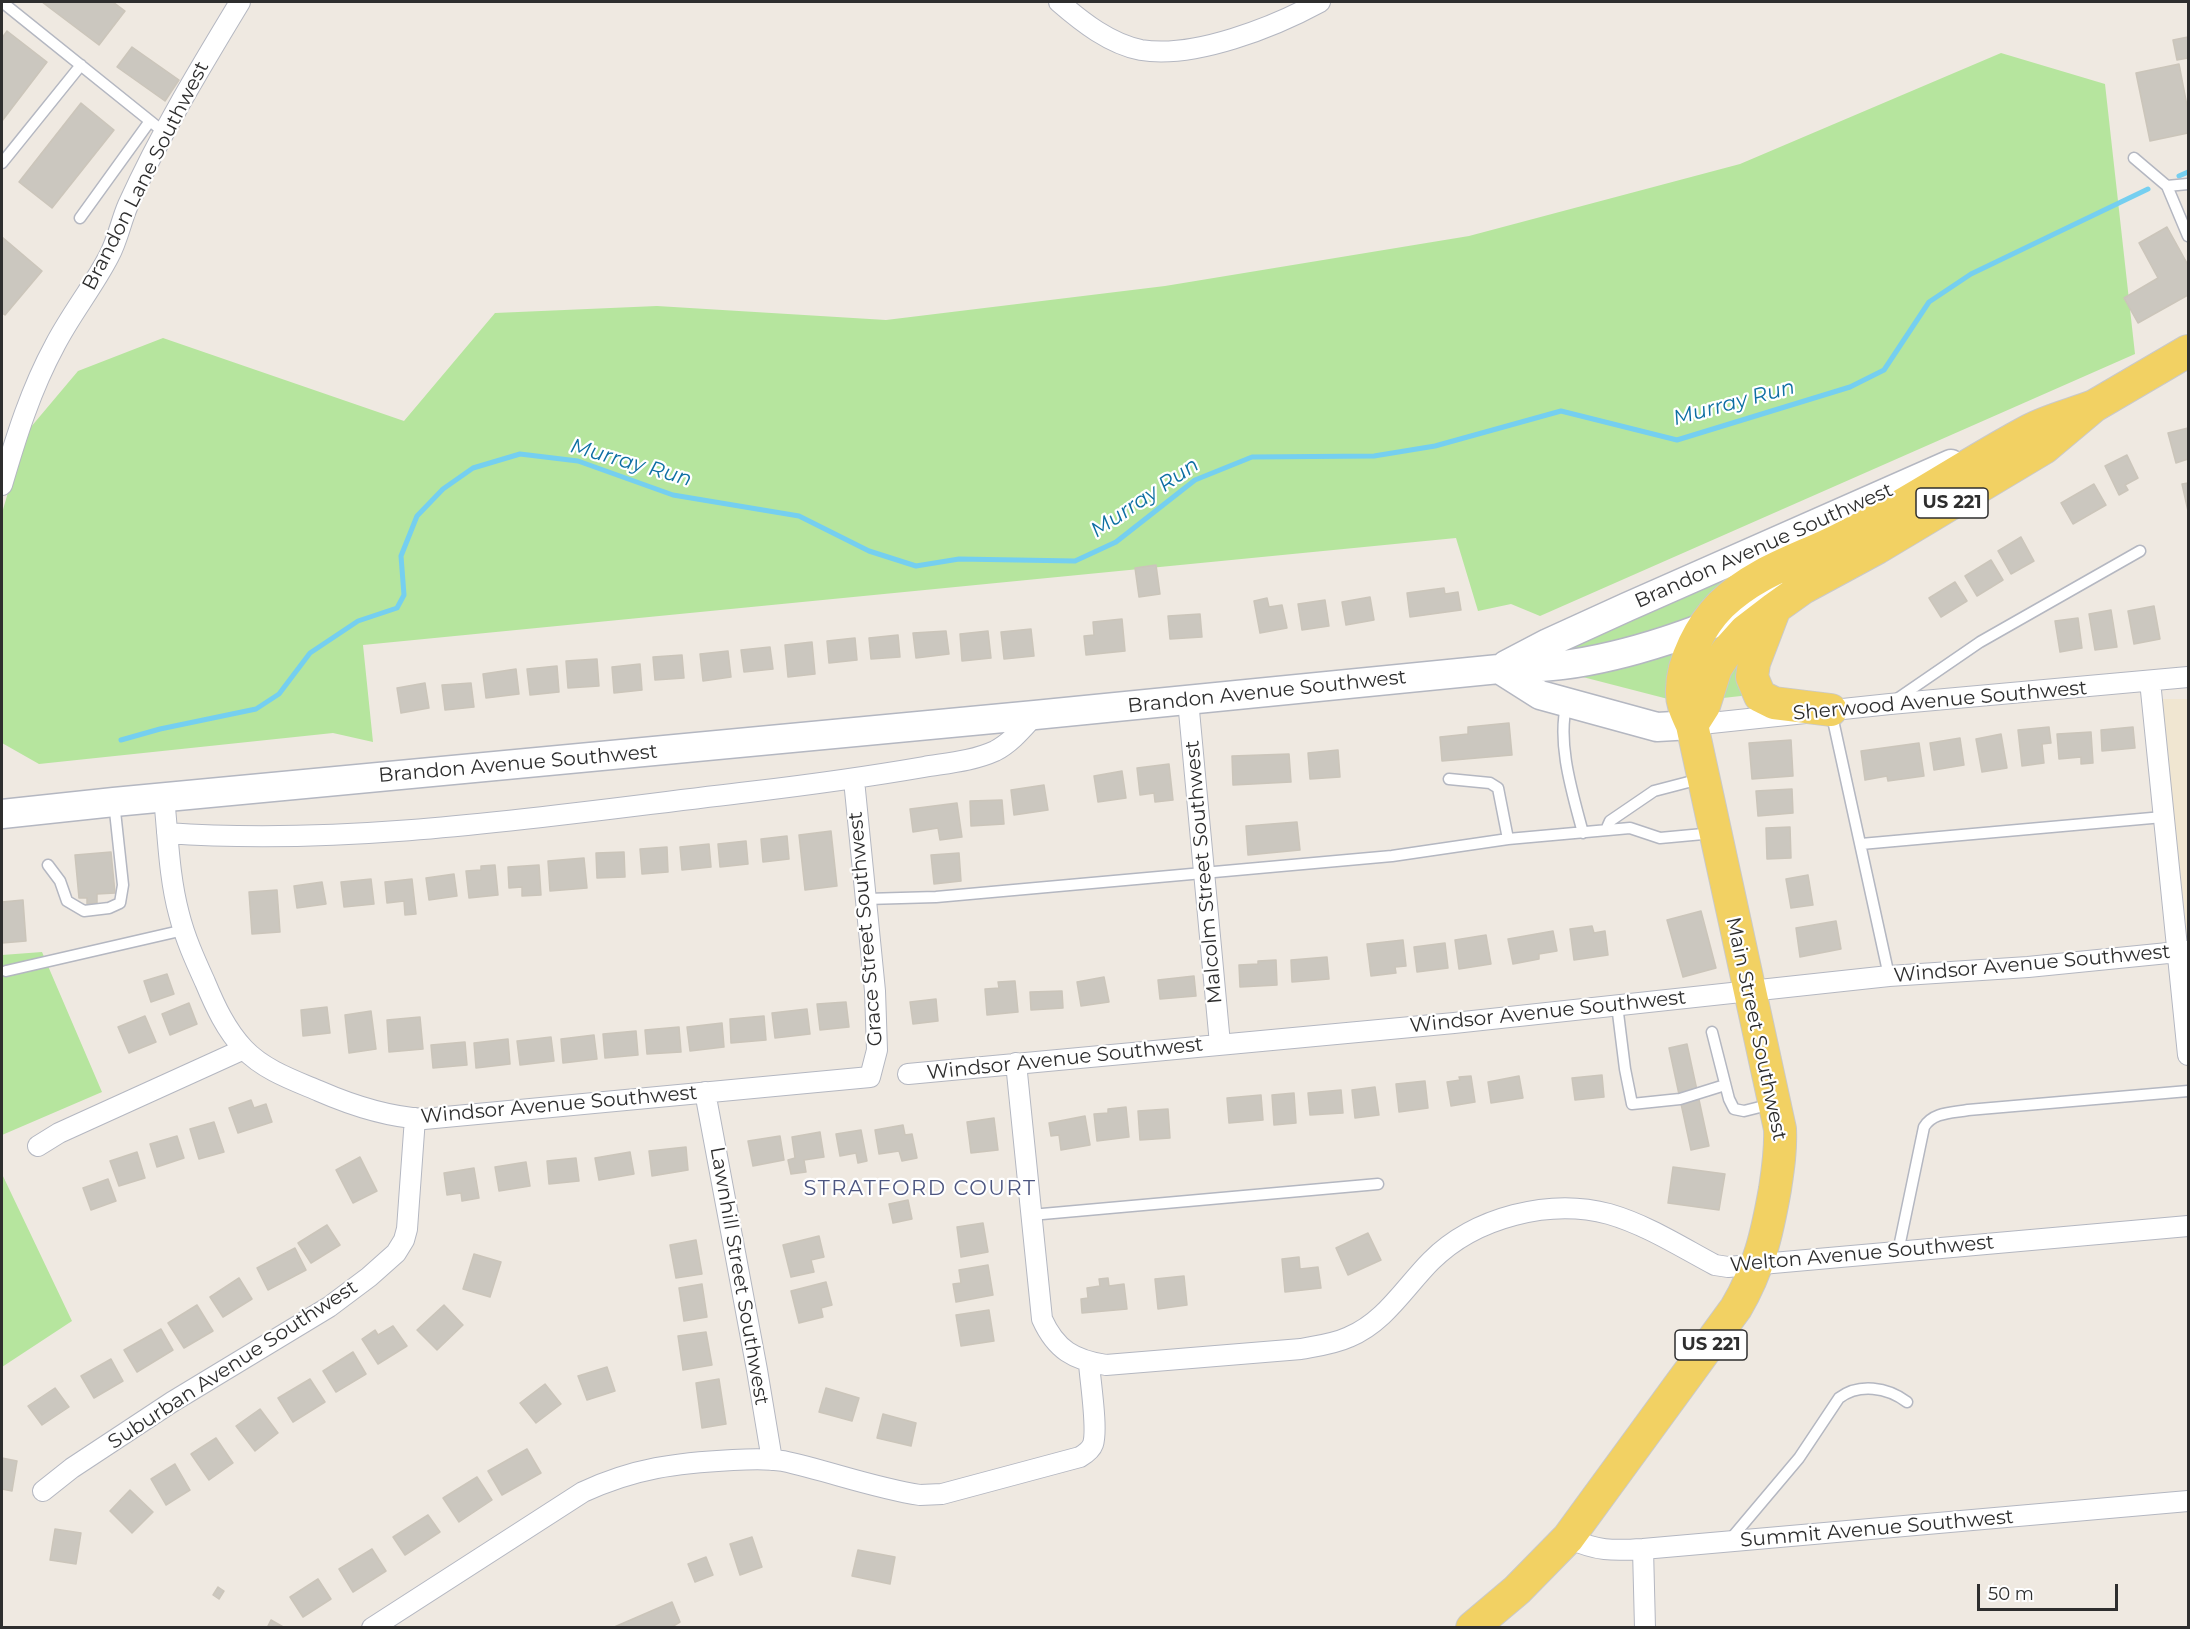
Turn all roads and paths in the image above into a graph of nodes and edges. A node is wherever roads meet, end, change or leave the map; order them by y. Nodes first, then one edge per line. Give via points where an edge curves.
1 (3, 2) edge
2 (240, 2) edge
3 (1059, 2) edge
4 (1320, 2) edge
5 (81, 65) junction
6 (157, 127) junction
7 (2134, 158) dead end
8 (3, 163) edge
9 (2188, 184) edge
10 (2168, 186) junction
11 (80, 218) dead end
12 (2188, 236) edge
13 (2188, 351) edge
14 (2094, 406) junction
15 (2032, 429) junction
16 (2, 485) edge
17 (2140, 551) dead end
18 (1803, 588) junction
19 (1775, 608) junction
20 (1704, 627) junction
21 (1499, 669) junction
22 (2188, 677) edge
23 (2150, 681) junction
24 (1188, 700) junction
25 (1567, 703) junction
26 (1890, 704) junction
27 (1831, 710) junction
28 (1035, 715) junction
29 (1692, 725) junction
30 (1703, 779) junction
31 (854, 780) junction
32 (1449, 780) dead end
33 (164, 797) junction
34 (114, 802) junction
35 (2, 814) edge
36 (2163, 817) junction
37 (1606, 830) junction
38 (168, 833) junction
39 (1582, 833) junction
40 (1714, 833) junction
41 (1508, 839) junction
42 (1861, 844) junction
43 (48, 865) dead end
44 (1204, 874) junction
45 (866, 899) junction
46 (184, 930) junction
47 (2183, 951) edge
48 (6, 971) dead end
49 (1889, 976) junction
50 (1750, 992) junction
51 (1617, 1005) junction
52 (1712, 1032) dead end
53 (1220, 1044) junction
54 (244, 1049) junction
55 (2188, 1054) edge
56 (1016, 1063) junction
57 (908, 1074) dead end
58 (870, 1077) joint
59 (1725, 1085) junction
60 (2188, 1091) edge
61 (705, 1092) junction
62 (1775, 1103) junction
63 (415, 1119) junction
64 (38, 1146) dead end
65 (1378, 1184) dead end
66 (1031, 1215) junction
67 (2188, 1226) edge
68 (1898, 1252) junction
69 (1757, 1264) junction
70 (1089, 1363) junction
71 (1907, 1402) dead end
72 (772, 1460) junction
73 (43, 1491) dead end
74 (2188, 1501) edge
75 (1568, 1538) junction
76 (1727, 1543) junction
77 (1643, 1549) junction
78 (372, 1628) edge
79 (1472, 1628) edge
80 (1645, 1628) edge

1 - 5 lane
2 - 6 street, Brandon Lane Southwest via 196,74
3 - 4 street via 1120,44 1163,51 1231,39
5 - 6 lane
5 - 8 lane
6 - 11 lane
6 - 16 street, Brandon Lane Southwest via 111,253 55,345 33,390
7 - 10 lane
9 - 10 lane
10 - 12 lane
13 - 14 main road, Brandon Avenue Southwest / US 221
14 - 15 main road, Brandon Avenue Southwest / US 221
14 - 18 main road, Brandon Avenue Southwest / US 221 via 2044,448
15 - 20 main road, Brandon Avenue Southwest / US 221 via 1846,536 1760,575 1720,606
15 - 21 main road, Brandon Avenue Southwest via 1627,607
17 - 26 lane via 1980,642
18 - 19 main road, US 221
18 - 20 main road, Brandon Avenue Southwest
19 - 27 main road via 1754,663 1752,677 1760,696 1774,703
19 - 29 main road, US 221 via 1727,651
20 - 21 main road, Brandon Avenue Southwest via 1599,659 1561,666
20 - 29 main road, Brandon Avenue Southwest / US 221 via 1686,667 1682,690 1684,708
21 - 24 main road, Brandon Avenue Southwest
21 - 25 main road, Sherwood Avenue Southwest via 1540,695
21 - 29 main road via 1658,707
22 - 23 street, Sherwood Avenue Southwest
23 - 26 street, Sherwood Avenue Southwest
23 - 36 street
24 - 28 main road, Brandon Avenue Southwest
24 - 44 street, Malcolm Street Southwest
25 - 29 main road, Sherwood Avenue Southwest via 1657,727
25 - 39 lane via 1565,762
26 - 27 street, Sherwood Avenue Southwest
27 - 29 street, Sherwood Avenue Southwest
27 - 42 lane
28 - 31 street via 1011,741 995,751
28 - 33 main road, Brandon Avenue Southwest
29 - 30 main road, Main Street Southwest / US 221
30 - 37 lane via 1654,791 1610,821
30 - 40 main road, Main Street Southwest / US 221
31 - 38 street via 447,827 281,835
31 - 45 street, Grace Street Southwest
32 - 41 lane via 1490,783 1498,788
33 - 34 main road, Brandon Avenue Southwest
33 - 38 street, Windsor Avenue Southwest
34 - 35 main road, Brandon Avenue Southwest
34 - 43 lane via 123,885 120,903 84,911 67,901 60,881
36 - 42 lane
36 - 47 street
37 - 39 lane
37 - 40 lane via 1630,828 1660,838
38 - 46 street, Windsor Avenue Southwest via 173,886
39 - 41 lane
40 - 50 main road, Main Street Southwest / US 221
41 - 44 lane via 1392,856
42 - 49 lane
44 - 45 lane via 936,897
44 - 53 street, Malcolm Street Southwest
45 - 58 street, Grace Street Southwest via 878,1050
46 - 48 lane
46 - 54 street, Windsor Avenue Southwest via 227,1028
47 - 49 street, Windsor Avenue Southwest
47 - 55 street
49 - 50 street, Windsor Avenue Southwest
50 - 51 street, Windsor Avenue Southwest
50 - 62 main road, Main Street Southwest / US 221
51 - 53 street, Windsor Avenue Southwest
51 - 59 lane via 1632,1104 1680,1099
52 - 59 lane
53 - 56 street, Windsor Avenue Southwest
54 - 63 street, Windsor Avenue Southwest via 260,1063 331,1097
54 - 64 street
56 - 57 street, Windsor Avenue Southwest
56 - 66 street
58 - 61 street, Windsor Avenue Southwest
59 - 62 lane via 1734,1109 1744,1111
60 - 68 lane via 1935,1116 1924,1127
61 - 63 street, Windsor Avenue Southwest
61 - 72 street, Lawnhill Street Southwest
62 - 69 main road, Main Street Southwest / US 221 via 1781,1150 1767,1237
63 - 73 street, Suburban Avenue Southwest via 406,1229 396,1253 329,1307 172,1402
65 - 66 lane
66 - 70 street via 1042,1319 1061,1348
67 - 68 street, Welton Avenue Southwest
68 - 69 street, Welton Avenue Southwest
69 - 70 street, Welton Avenue Southwest via 1715,1265 1639,1224 1609,1214 1584,1209 1532,1212 1483,1226 1458,1240 1431,1261 1387,1311 1349,1338 1300,1349 1107,1365
69 - 75 main road, Main Street Southwest / US 221 via 1730,1317
70 - 72 street via 1093,1444 1080,1457 942,1494 920,1495
71 - 76 lane via 1887,1390 1857,1389 1839,1398 1799,1458
72 - 78 street via 684,1462 611,1479 582,1492
74 - 76 street, Summit Avenue Southwest
75 - 77 street, Summit Avenue Southwest via 1609,1551
75 - 79 main road, Main Street Southwest / US 221 via 1517,1590
76 - 77 street, Summit Avenue Southwest
77 - 80 street

